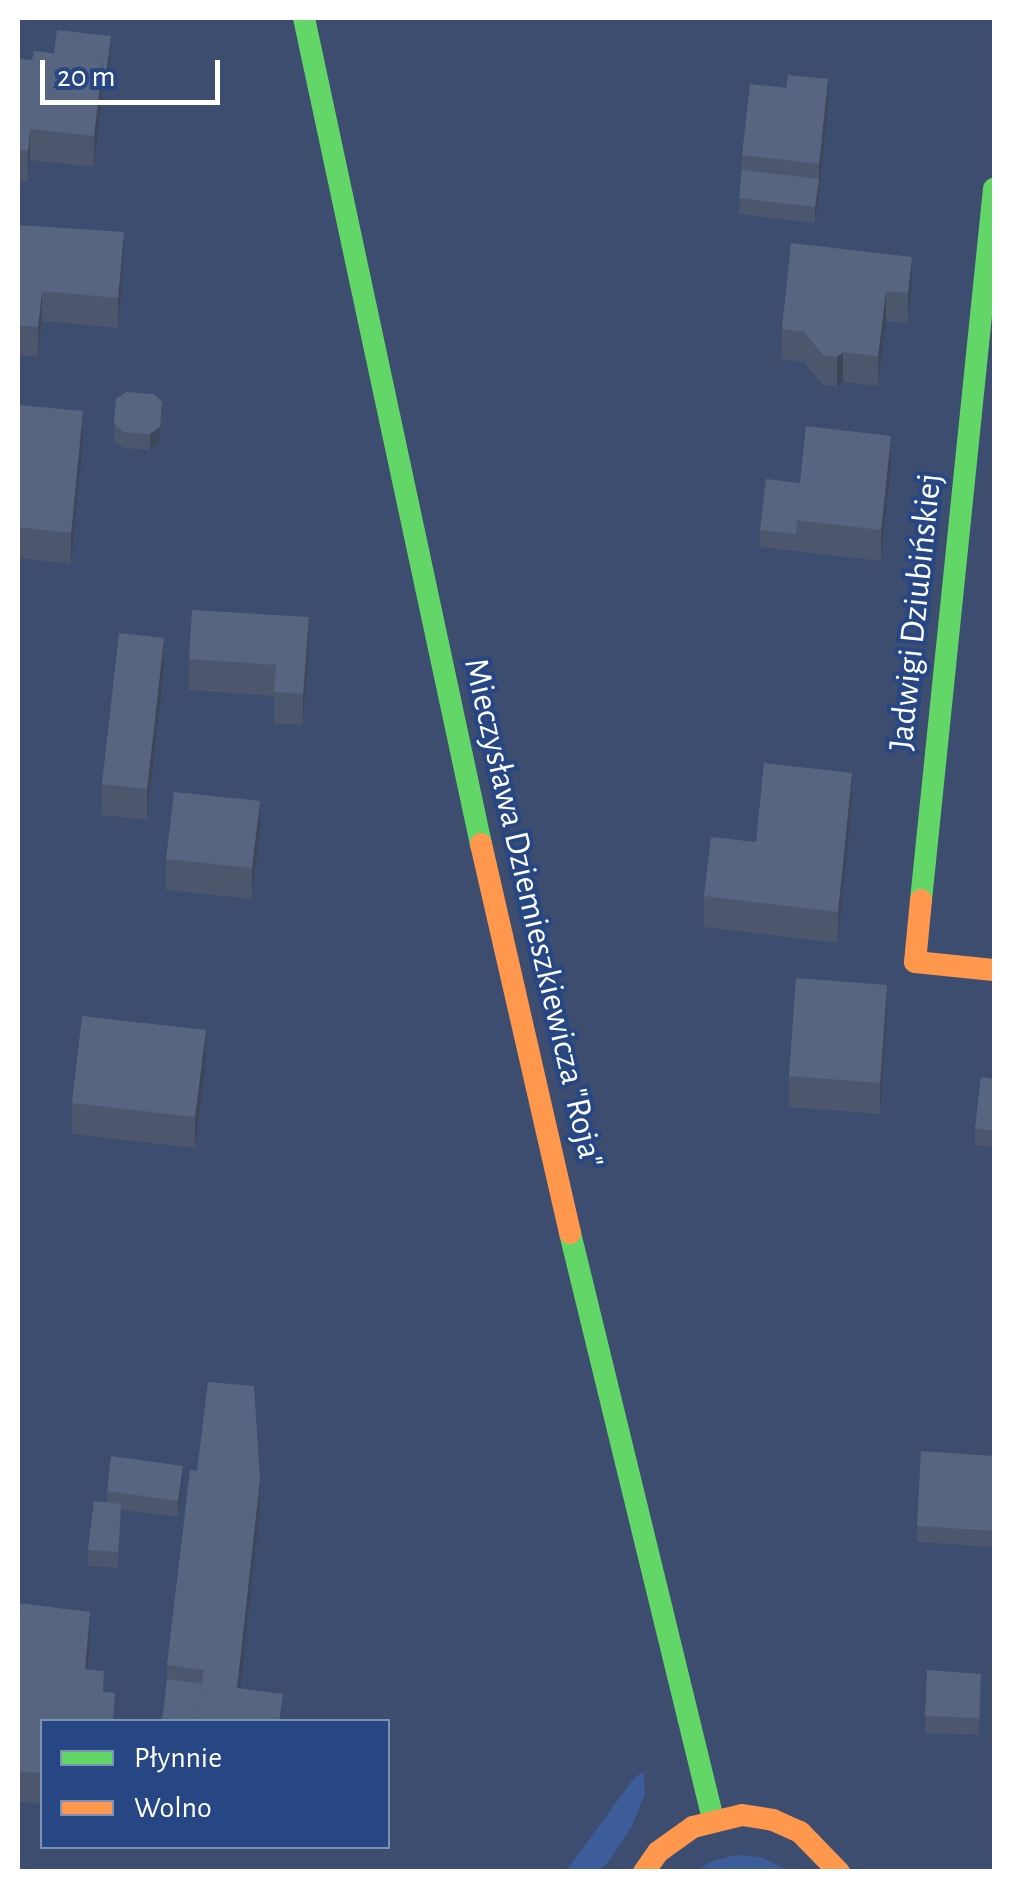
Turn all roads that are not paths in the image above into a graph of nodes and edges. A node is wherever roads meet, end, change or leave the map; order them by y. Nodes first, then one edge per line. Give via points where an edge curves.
1 (304, 18) edge
2 (994, 190) edge
3 (994, 970) edge
4 (712, 1819) junction
5 (644, 1872) edge
6 (839, 1872) edge

1 - 4 main road, Mieczysława Dziemieszkiewicza "Roja" via 527,1057
2 - 3 main road, Jadwigi Dziubińskiej via 916,962
4 - 5 main road via 674,1838
4 - 6 main road via 773,1820 814,1841

